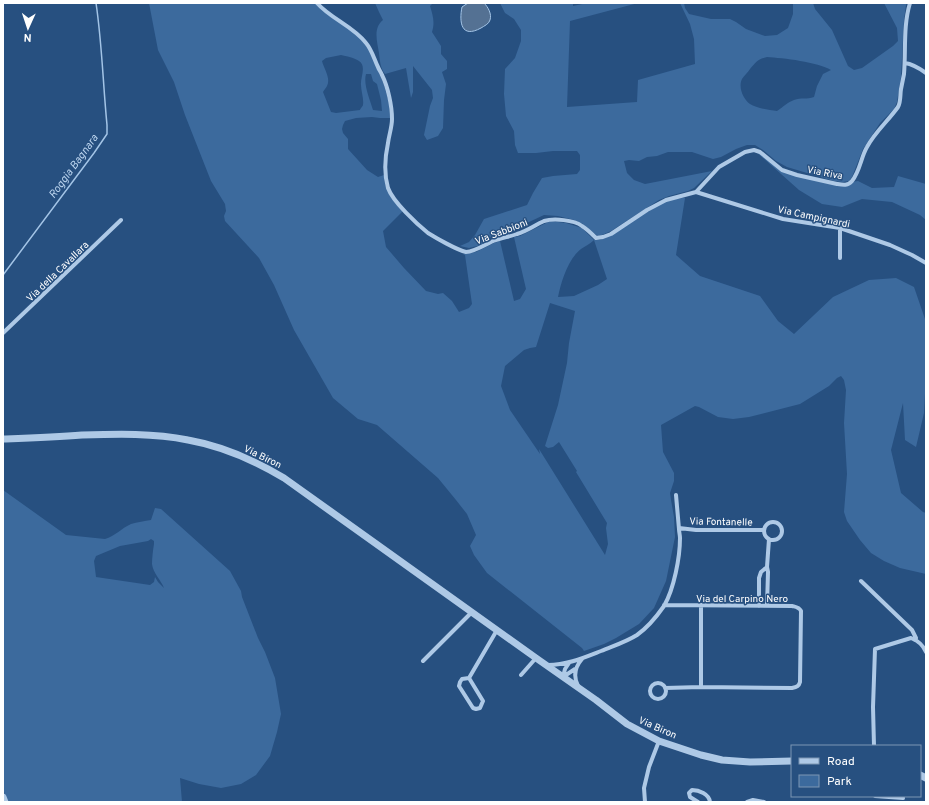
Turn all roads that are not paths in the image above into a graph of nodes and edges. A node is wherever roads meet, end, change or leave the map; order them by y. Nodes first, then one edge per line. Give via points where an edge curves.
1 (317, 3) edge
2 (910, 3) edge
3 (904, 63) junction
4 (926, 73) edge
5 (696, 192) junction
6 (121, 220) dead end
7 (840, 228) junction
8 (840, 258) dead end
9 (926, 263) edge
10 (3, 333) edge
11 (3, 439) edge
12 (676, 495) dead end
13 (679, 528) junction
14 (764, 530) junction
15 (769, 539) junction
16 (766, 567) junction
17 (861, 580) dead end
18 (664, 605) junction
19 (701, 605) junction
20 (759, 606) junction
21 (767, 606) junction
22 (472, 612) junction
23 (497, 630) junction
24 (915, 640) junction
25 (926, 652) edge
26 (536, 658) junction
27 (582, 659) junction
28 (423, 661) dead end
29 (569, 663) junction
30 (547, 665) junction
31 (575, 669) junction
32 (521, 675) dead end
33 (563, 677) junction
34 (469, 678) junction
35 (701, 687) junction
36 (665, 688) dead end
37 (580, 690) junction
38 (659, 741) junction
39 (874, 745) edge
40 (791, 761) edge
41 (3, 797) edge
42 (889, 797) edge
43 (903, 798) edge
44 (759, 801) edge
45 (5, 802) edge
46 (645, 802) edge
47 (698, 802) edge
48 (710, 802) edge
49 (747, 802) edge
50 (764, 802) edge

1 - 5 street, Via Sabbioni via 367,43 382,74 391,113 386,167 392,196 428,232 457,248 466,252 471,251 550,219 578,224 596,238 603,237 666,200
2 - 3 street, Via Riva
3 - 4 street via 920,68
3 - 5 street, Via Riva via 900,103 867,146 850,182 844,185 837,184 782,170 754,150 745,152 719,167
5 - 7 street, Via Campignardi via 783,219
6 - 10 street, Via della Cavallara
7 - 8 street
7 - 9 street, Via Campignardi via 890,245
11 - 22 street, Via Biron via 151,435 189,440 232,452 284,478
12 - 13 street
13 - 14 street, Via Fontanelle
13 - 18 street via 677,565
14 - 15 street
14 - 15 street via 767,524 772,522 782,528 780,537 775,540
15 - 16 street
16 - 20 street via 759,578
16 - 21 street
17 - 24 street via 912,630
18 - 19 street, Via del Carpino Nero
18 - 27 street via 638,634
19 - 20 street, Via del Carpino Nero
19 - 35 street
20 - 21 street, Via del Carpino Nero
21 - 35 street, Via del Carpino Nero via 792,606 800,609 799,685 792,688
22 - 23 street, Via Biron
22 - 28 street
23 - 26 street, Via Biron
23 - 34 street
24 - 25 street via 924,646
24 - 39 street via 911,638 875,649
26 - 30 street, Via Biron
26 - 32 street
27 - 29 street
27 - 31 street
29 - 30 street
29 - 33 street
30 - 33 street, Via Biron
31 - 33 street
31 - 37 street via 576,682
33 - 37 street, Via Biron
34 - 34 street via 483,701 480,708 473,708 459,686 462,680
35 - 36 street, Via del Carpino Nero
37 - 38 street, Via Biron via 627,724
38 - 40 street, Via Biron via 722,760
38 - 46 street via 649,766 644,788
41 - 45 street
42 - 43 street
44 - 49 street
44 - 50 street
47 - 48 street via 690,797 689,793 692,790 706,795

